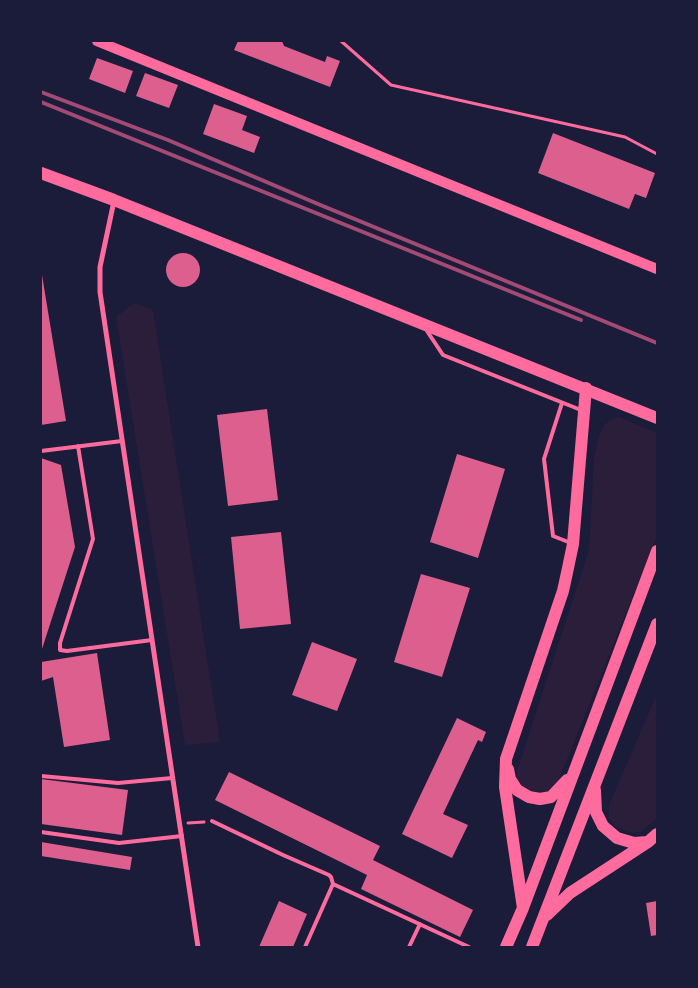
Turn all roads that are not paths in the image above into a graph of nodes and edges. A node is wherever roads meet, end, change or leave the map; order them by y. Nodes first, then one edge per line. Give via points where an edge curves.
1 (97, 41) edge
2 (41, 173) edge
3 (114, 200) junction
4 (657, 269) edge
5 (421, 322) junction
6 (586, 388) junction
7 (562, 403) junction
8 (584, 412) junction
9 (657, 418) edge
10 (122, 440) junction
11 (78, 446) junction
12 (41, 452) edge
13 (573, 544) junction
14 (657, 551) edge
15 (657, 624) edge
16 (152, 640) junction
17 (506, 759) junction
18 (573, 774) junction
19 (41, 776) edge
20 (172, 778) junction
21 (595, 782) junction
22 (212, 821) road end
23 (41, 832) edge
24 (182, 836) junction
25 (652, 838) edge
26 (333, 884) junction
27 (523, 908) junction
28 (544, 918) junction
29 (420, 924) junction
30 (535, 945) edge
31 (198, 947) edge
32 (304, 947) edge
33 (409, 947) edge
34 (469, 947) edge
35 (506, 947) edge

1 - 4 main road
2 - 3 main road
3 - 5 main road
3 - 10 street via 100,267 100,292
5 - 6 main road
5 - 7 lane via 443,355
6 - 8 main road
6 - 9 main road
7 - 8 lane
7 - 13 lane via 544,459 553,536
8 - 13 main road
10 - 11 lane
10 - 16 street
11 - 12 lane
11 - 16 lane via 93,539 60,650
13 - 17 main road via 563,591
14 - 18 main road
15 - 21 main road
16 - 20 street
17 - 18 main road via 510,779 517,790 529,797 551,797
17 - 27 main road via 505,787
18 - 27 main road
19 - 20 lane via 118,783
20 - 24 street
21 - 25 main road via 596,812 603,826 618,838 634,843
21 - 28 main road
22 - 26 lane via 329,875
23 - 24 lane via 119,843
24 - 31 street
25 - 28 main road via 570,893
26 - 29 lane
26 - 32 lane
27 - 35 main road
28 - 30 main road
29 - 33 lane
29 - 34 lane

